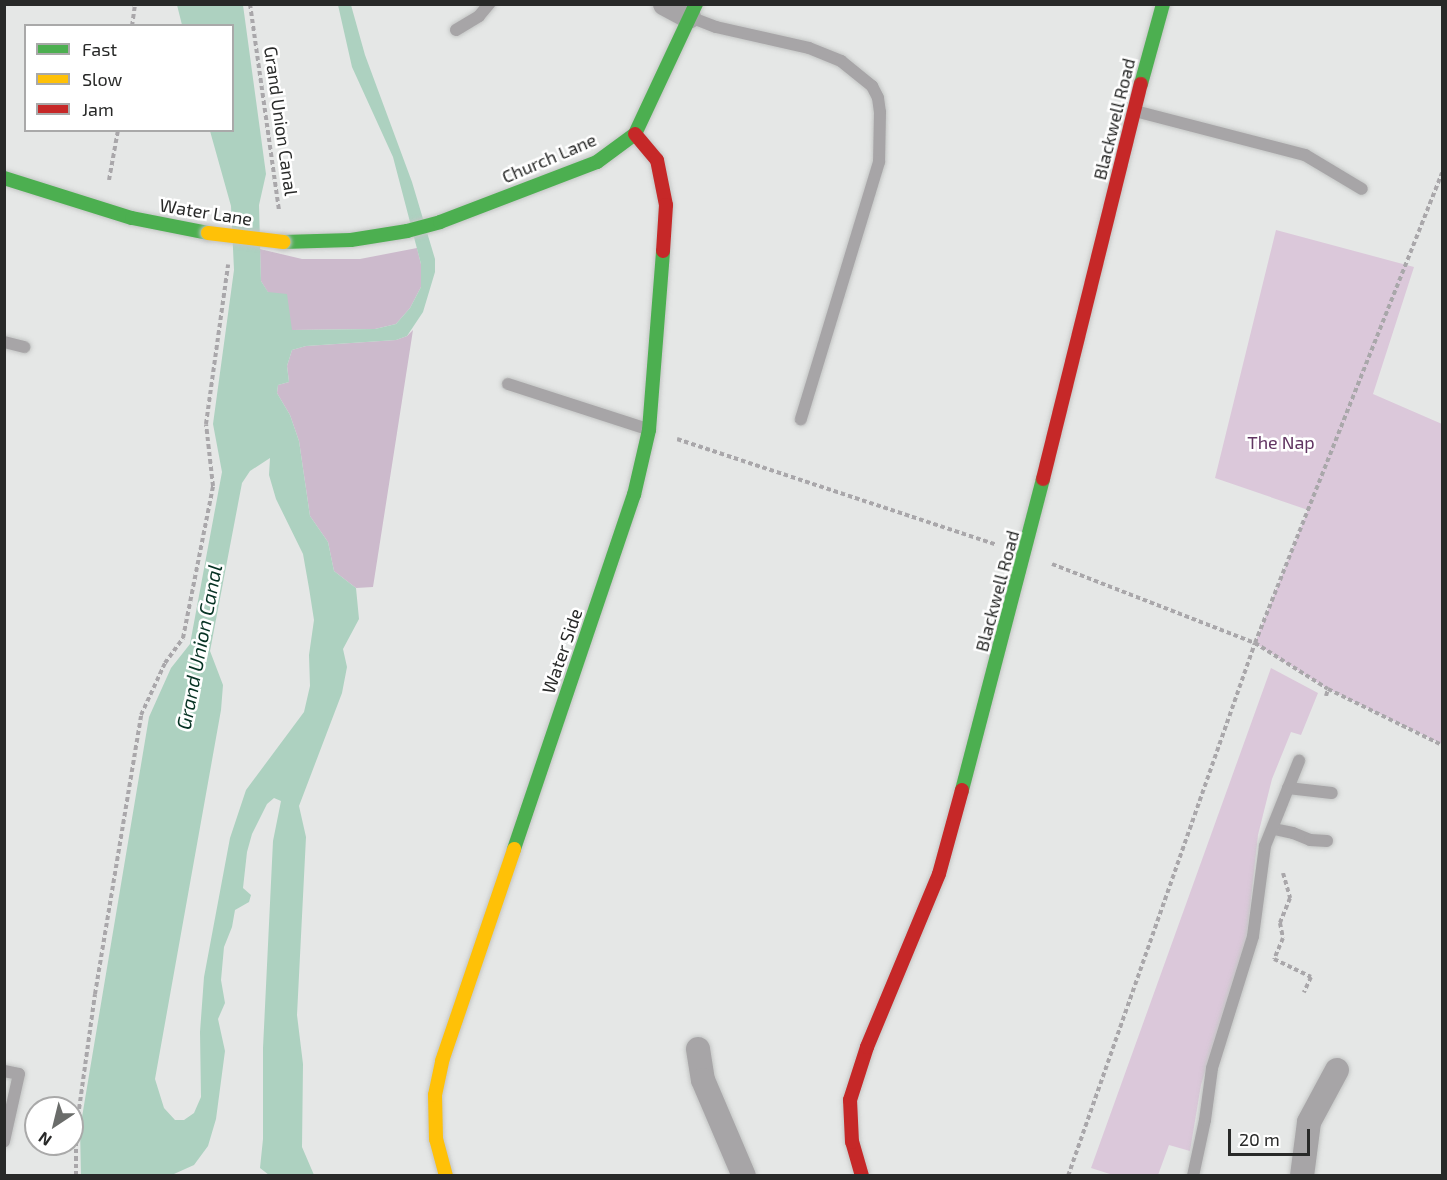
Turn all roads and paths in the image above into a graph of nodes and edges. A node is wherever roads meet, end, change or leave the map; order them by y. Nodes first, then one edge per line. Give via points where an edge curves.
1 (135, 4) edge
2 (250, 4) edge
3 (489, 4) edge
4 (665, 4) edge
5 (1163, 4) edge
6 (692, 11) edge
7 (132, 24) edge
8 (456, 30) dead end
9 (1134, 111) junction
10 (118, 132) edge
11 (635, 134) junction
12 (1443, 173) edge
13 (4, 178) edge
14 (1362, 189) dead end
15 (103, 209) junction
16 (407, 231) joint
17 (283, 242) junction
18 (230, 255) dead end
19 (4, 342) edge
20 (24, 347) dead end
21 (508, 384) dead end
22 (801, 419) dead end
23 (648, 430) junction
24 (1328, 689) dead end
25 (1326, 696) dead end
26 (1299, 761) dead end
27 (1288, 788) junction
28 (1332, 793) dead end
29 (1274, 829) junction
30 (1327, 841) dead end
31 (1304, 992) dead end
32 (698, 1049) dead end
33 (1337, 1070) dead end
34 (4, 1071) edge
35 (4, 1141) edge
36 (76, 1176) edge
37 (446, 1176) edge
38 (744, 1176) edge
39 (862, 1176) edge
40 (1068, 1176) edge
41 (1193, 1176) edge
42 (1302, 1176) edge

1 - 7 path
2 - 17 path, Grand Union Canal
3 - 8 lane via 479,16
4 - 6 street
5 - 9 street, Blackwell Road
6 - 11 street, Church Lane
6 - 22 lane via 716,27 809,48 841,62 872,86 878,98 879,162
9 - 14 lane via 1305,155
9 - 39 street, Blackwell Road via 1025,554 939,874 867,1047 850,1100 852,1142
10 - 15 path
11 - 16 street, Church Lane via 597,162
11 - 23 street, Water Side via 657,160 666,205
12 - 40 path via 1255,643
13 - 15 street, Water Lane
15 - 17 street, Water Lane, bridge via 208,233
16 - 17 street, Water Lane via 351,240
18 - 36 path via 206,424 213,486 183,638 165,663 141,715 93,1006 76,1131
19 - 20 lane
21 - 23 lane
23 - 37 street, Water Side via 634,495 442,1061 435,1095 436,1139
24 - 25 path
26 - 27 lane
27 - 28 lane
27 - 29 lane
29 - 30 lane
29 - 31 path via 1290,898 1280,922 1283,938 1274,958 1311,977
29 - 41 lane via 1261,866 1252,944 1212,1068
32 - 38 street via 704,1080
33 - 42 street via 1309,1122
34 - 35 lane via 19,1074

